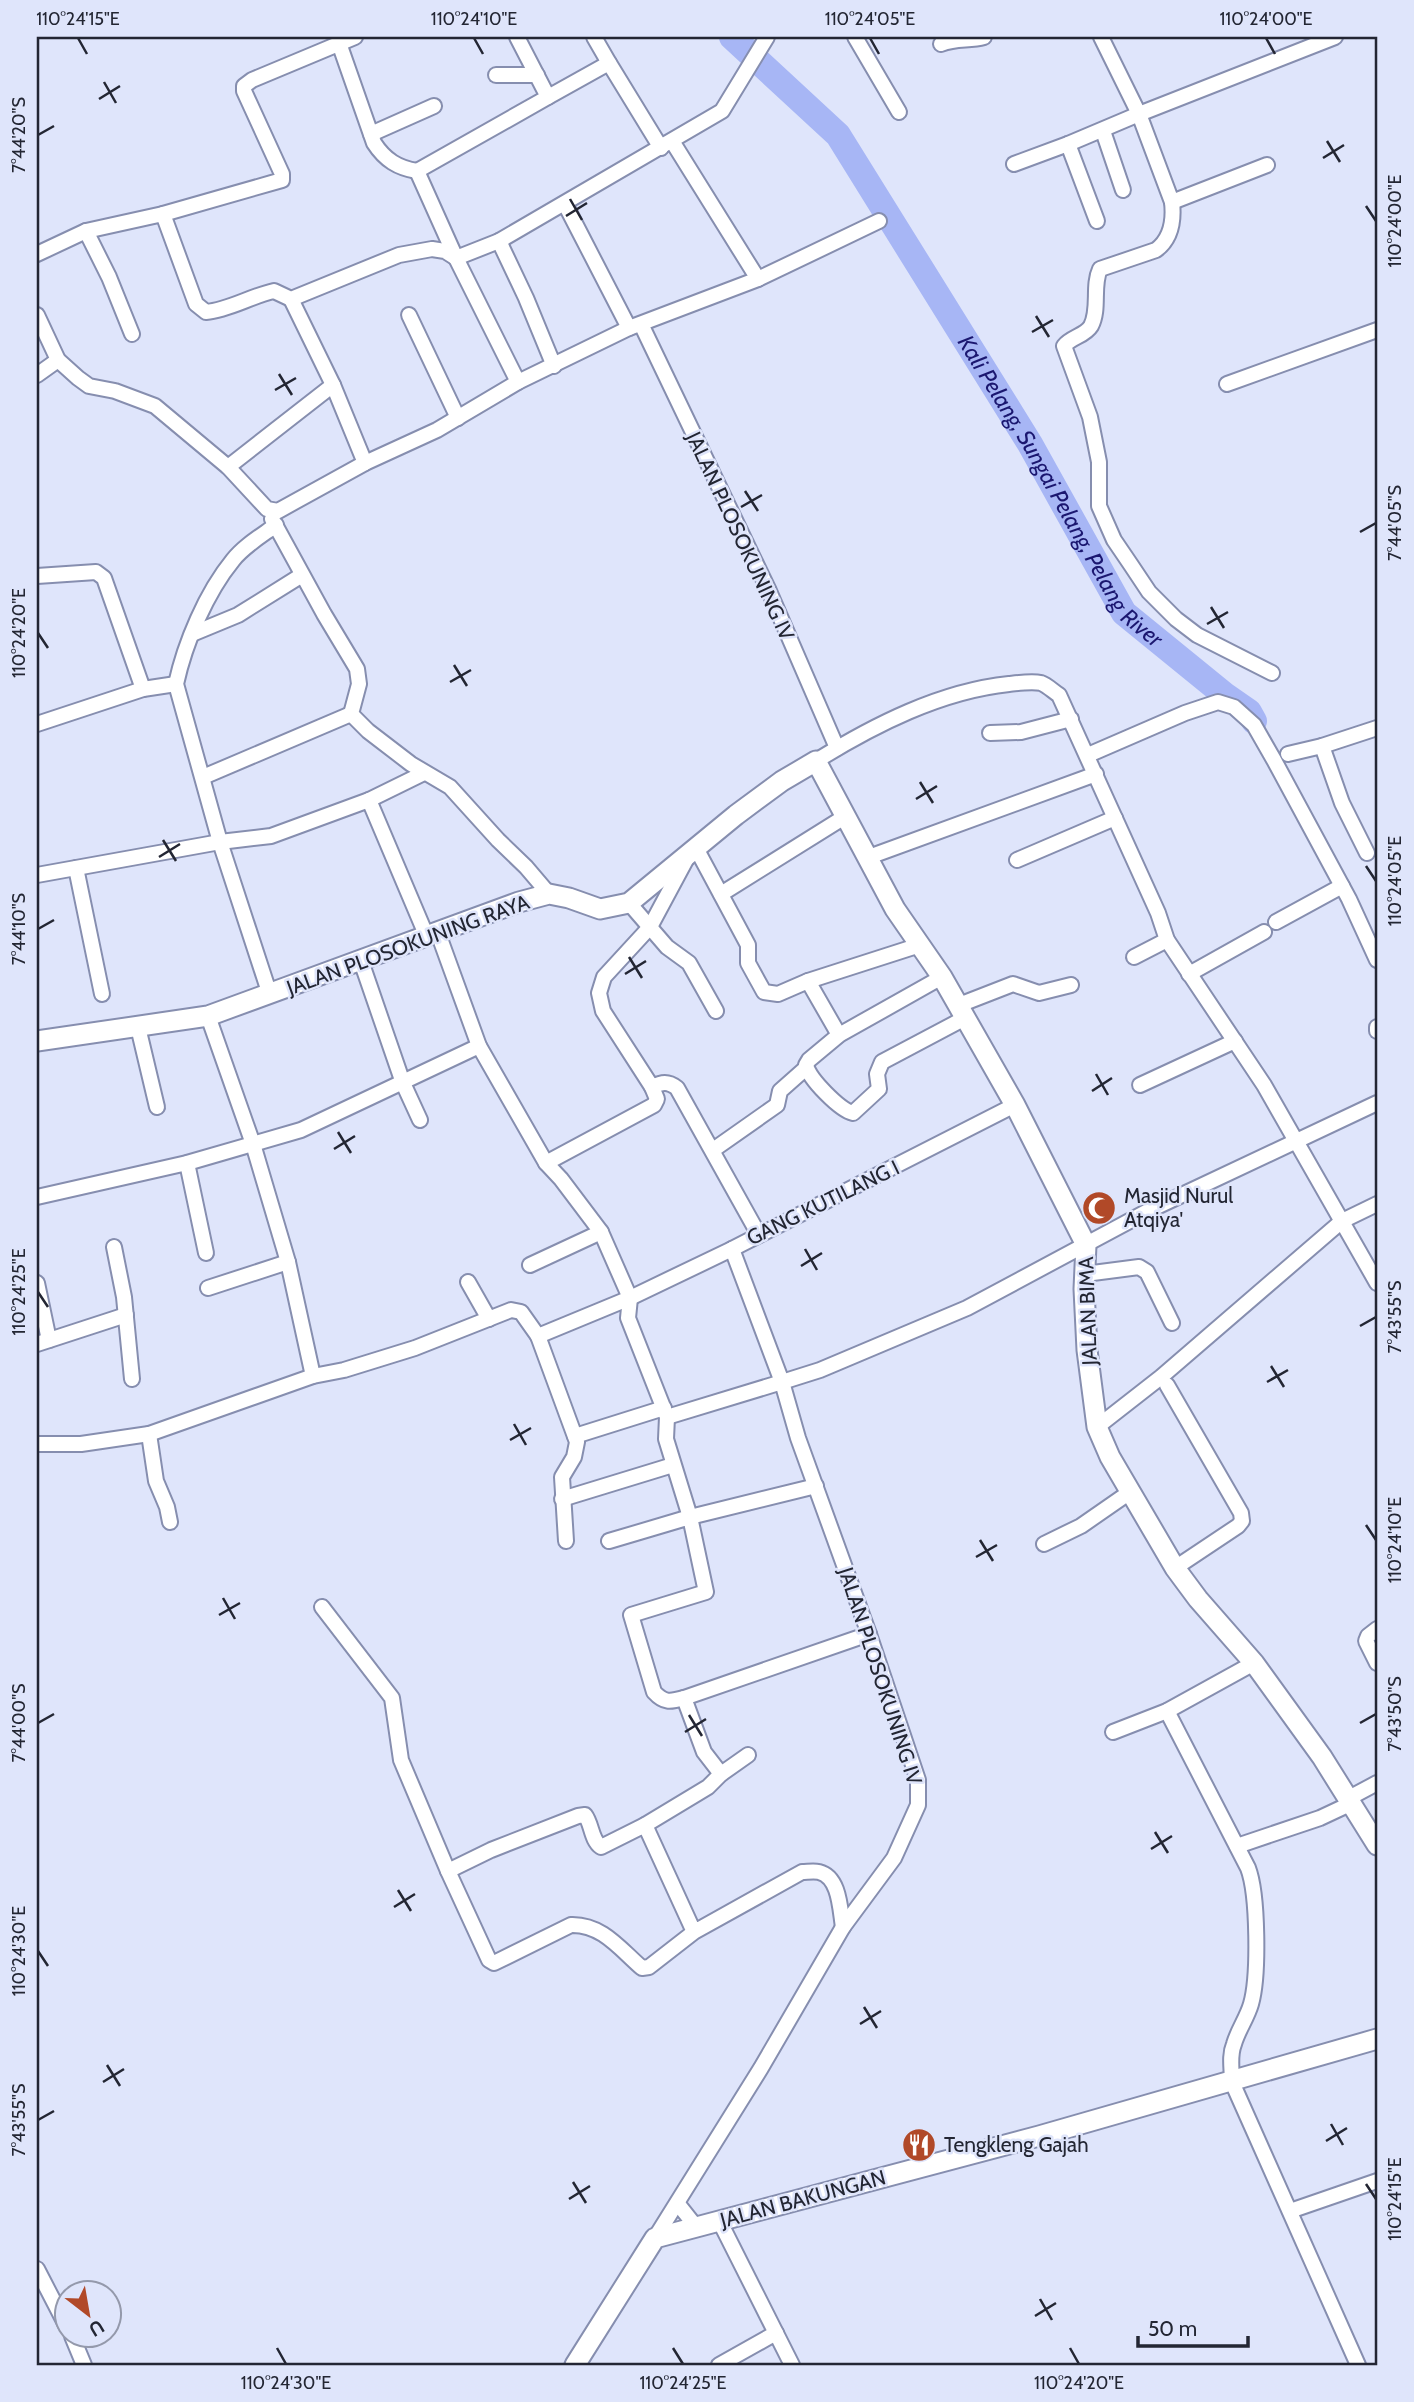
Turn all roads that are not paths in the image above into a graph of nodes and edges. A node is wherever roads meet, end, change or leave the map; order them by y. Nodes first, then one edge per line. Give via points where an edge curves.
1 (355, 37) edge
2 (517, 37) edge
3 (594, 37) edge
4 (767, 37) edge
5 (855, 37) edge
6 (984, 37) edge
7 (1101, 37) edge
8 (1335, 37) edge
9 (339, 43) junction
10 (941, 44) dead end
11 (610, 63) junction
12 (496, 75) dead end
13 (537, 75) junction
14 (548, 97) junction
15 (434, 106) dead end
16 (899, 112) dead end
17 (1139, 114) junction
18 (1102, 131) junction
19 (372, 134) junction
20 (667, 144) junction
21 (1068, 144) junction
22 (1014, 164) dead end
23 (1267, 164) dead end
24 (417, 171) junction
25 (1123, 190) dead end
26 (1172, 202) junction
27 (565, 204) junction
28 (163, 214) junction
29 (878, 221) dead end
30 (1097, 221) dead end
31 (86, 231) junction
32 (499, 241) junction
33 (37, 254) edge
34 (456, 258) junction
35 (758, 279) junction
36 (291, 299) junction
37 (37, 314) edge
38 (409, 315) dead end
39 (635, 326) junction
40 (1377, 330) edge
41 (132, 334) dead end
42 (58, 360) junction
43 (554, 366) junction
44 (37, 375) edge
45 (518, 382) junction
46 (1227, 384) dead end
47 (333, 385) junction
48 (458, 418) junction
49 (365, 463) junction
50 (228, 467) junction
51 (267, 509) junction
52 (276, 525) junction
53 (302, 575) junction
54 (37, 576) edge
55 (192, 634) junction
56 (1272, 673) dead end
57 (176, 684) junction
58 (143, 689) junction
59 (351, 714) junction
60 (1071, 719) junction
61 (37, 723) edge
62 (1377, 728) edge
63 (990, 733) dead end
64 (1322, 747) junction
65 (837, 748) junction
66 (1288, 754) dead end
67 (1087, 755) junction
68 (816, 761) junction
69 (424, 773) junction
70 (1096, 775) junction
71 (203, 777) junction
72 (369, 800) junction
73 (846, 816) junction
74 (1115, 818) junction
75 (220, 842) junction
76 (693, 851) junction
77 (1367, 853) dead end
78 (866, 858) junction
79 (1017, 860) dead end
80 (76, 868) junction
81 (37, 875) edge
82 (1342, 886) junction
83 (549, 894) junction
84 (721, 894) junction
85 (629, 904) junction
86 (1276, 922) dead end
87 (647, 924) junction
88 (1264, 932) dead end
89 (433, 935) junction
90 (1167, 940) junction
91 (920, 945) junction
92 (1134, 957) dead end
93 (1377, 960) edge
94 (361, 961) junction
95 (1189, 974) junction
96 (942, 977) junction
97 (808, 981) junction
98 (1071, 985) dead end
99 (102, 994) dead end
100 (271, 995) junction
101 (716, 1011) dead end
102 (962, 1011) junction
103 (208, 1016) junction
104 (138, 1027) junction
105 (839, 1035) junction
106 (37, 1041) edge
107 (1235, 1041) junction
108 (479, 1046) junction
109 (806, 1069) junction
110 (403, 1083) junction
111 (1140, 1085) dead end
112 (652, 1087) junction
113 (1377, 1102) edge
114 (1015, 1105) junction
115 (157, 1107) dead end
116 (420, 1121) dead end
117 (1296, 1139) junction
118 (253, 1144) junction
119 (713, 1150) junction
120 (187, 1163) junction
121 (546, 1163) junction
122 (37, 1197) edge
123 (1377, 1205) edge
124 (1342, 1222) junction
125 (601, 1232) junction
126 (759, 1235) junction
127 (1086, 1245) junction
128 (114, 1247) dead end
129 (732, 1249) junction
130 (206, 1253) dead end
131 (288, 1262) junction
132 (1372, 1263) edge
133 (530, 1265) dead end
134 (1085, 1273) junction
135 (468, 1282) dead end
136 (37, 1283) edge
137 (1377, 1283) edge
138 (208, 1289) dead end
139 (630, 1298) junction
140 (126, 1315) junction
141 (489, 1319) junction
142 (1172, 1324) dead end
143 (538, 1336) junction
144 (43, 1342) edge
145 (313, 1376) junction
146 (132, 1378) dead end
147 (782, 1382) junction
148 (1167, 1385) dead end
149 (666, 1412) junction
150 (1097, 1427) junction
151 (149, 1434) junction
152 (575, 1437) junction
153 (37, 1444) edge
154 (673, 1465) junction
155 (816, 1486) junction
156 (1130, 1492) junction
157 (562, 1499) junction
158 (690, 1517) junction
159 (170, 1522) dead end
160 (566, 1541) dead end
161 (609, 1541) dead end
162 (1044, 1544) dead end
163 (1175, 1568) junction
164 (321, 1607) dead end
165 (1377, 1629) edge
166 (869, 1634) junction
167 (1254, 1663) junction
168 (1377, 1663) edge
169 (684, 1698) junction
170 (1167, 1711) junction
171 (1113, 1732) dead end
172 (748, 1755) dead end
173 (721, 1774) junction
174 (1377, 1783) edge
175 (1350, 1800) junction
176 (645, 1825) junction
177 (1377, 1845) edge
178 (1237, 1846) junction
179 (449, 1871) junction
180 (843, 1927) junction
181 (694, 1932) junction
182 (1377, 2039) edge
183 (1232, 2082) junction
184 (1377, 2181) edge
185 (678, 2204) junction
186 (1290, 2211) junction
187 (720, 2222) junction
188 (697, 2228) junction
189 (655, 2238) junction
190 (37, 2269) edge
191 (52, 2298) edge
192 (776, 2333) junction
193 (575, 2365) edge
194 (719, 2365) edge
195 (792, 2365) edge
196 (1358, 2365) edge

1 - 9 street
2 - 13 street
3 - 11 street
4 - 20 street via 722,111
5 - 16 street
6 - 10 street
7 - 17 street
8 - 17 street
9 - 19 street
9 - 28 street via 244,86 282,180
11 - 14 street
11 - 20 street
12 - 13 street
13 - 14 street
14 - 24 street
15 - 19 street
17 - 18 street
17 - 26 street
18 - 21 street
18 - 25 street
19 - 24 street via 379,151 397,166
20 - 27 street
20 - 35 street
21 - 22 street
21 - 30 street
23 - 26 street
24 - 34 street
26 - 56 street via 1172,225 1163,245 1100,269 1093,322 1067,342 1066,357 1090,417 1099,462 1099,506 1114,540 1149,592 1176,620
27 - 32 street
27 - 39 street, JALAN PLOSOKUNING IV
28 - 31 street
28 - 36 street via 196,304 206,313 274,290
29 - 35 street
31 - 33 street
31 - 41 street
32 - 34 street
32 - 43 street
34 - 36 street via 432,249 399,255
34 - 45 street
35 - 39 street
36 - 47 street
37 - 42 street
38 - 48 street
39 - 43 street
39 - 65 street, JALAN PLOSOKUNING IV via 769,591
40 - 46 street
42 - 44 street
42 - 50 street via 89,386 155,406
43 - 45 street
45 - 48 street
47 - 49 street
47 - 50 street
48 - 49 street
49 - 51 street via 278,511
50 - 51 street
51 - 52 street
52 - 53 street
52 - 55 street via 232,561
53 - 55 street via 238,615
53 - 59 street via 358,669
54 - 58 street via 96,572 104,578
55 - 57 street
57 - 58 street
57 - 71 street
58 - 61 street
59 - 69 street
59 - 71 street
60 - 63 street via 1021,732
60 - 65 street via 1059,695 1041,683 992,686 941,699
60 - 67 street
62 - 64 street
64 - 66 street
64 - 77 street
65 - 68 street
67 - 70 street
67 - 82 street via 1218,702 1234,707 1254,725
68 - 73 street, JALAN BIMA
68 - 76 street via 773,788
69 - 72 street
69 - 83 street via 450,787
70 - 74 street
70 - 78 street
71 - 75 street
72 - 75 street via 271,836
72 - 89 street
73 - 78 street, JALAN BIMA
73 - 84 street
74 - 79 street
74 - 90 street
75 - 80 street
75 - 100 street
76 - 84 street
76 - 85 street
76 - 87 street
78 - 91 street, JALAN BIMA
80 - 81 street
80 - 99 street
82 - 86 street
82 - 93 street
83 - 85 street, JALAN PLOSOKUNING RAYA via 600,909
83 - 89 street, JALAN PLOSOKUNING RAYA
84 - 97 street via 748,945 748,963 764,992 778,994
85 - 87 street
87 - 101 street via 689,963
87 - 112 street via 604,977 599,993 603,1010
88 - 95 street
89 - 94 street, JALAN PLOSOKUNING RAYA
89 - 108 street
90 - 92 street
90 - 95 street
91 - 96 street, JALAN BIMA
91 - 97 street
94 - 100 street, JALAN PLOSOKUNING RAYA
94 - 110 street
95 - 107 street
96 - 102 street, JALAN BIMA
96 - 105 street
97 - 105 street
98 - 102 street via 1039,993 1013,984 990,991
100 - 103 street, JALAN PLOSOKUNING RAYA
102 - 109 street via 882,1062 877,1074 879,1089 853,1113 827,1094
102 - 114 street, JALAN BIMA
103 - 104 street, JALAN PLOSOKUNING RAYA
103 - 118 street
104 - 106 street, JALAN PLOSOKUNING RAYA
104 - 115 street
105 - 109 street via 809,1060
107 - 111 street
107 - 117 street
108 - 110 street
108 - 121 street
109 - 119 street via 780,1091 777,1105
110 - 116 street
110 - 118 street via 301,1130
112 - 119 street via 661,1082 677,1088
112 - 121 street via 657,1099 654,1105
113 - 117 street
114 - 126 street, GANG KUTILANG I
114 - 127 street, JALAN BIMA
117 - 124 street
117 - 127 street
118 - 120 street
118 - 131 street
119 - 126 street
120 - 122 street
120 - 130 street
121 - 125 street
123 - 124 street
124 - 132 street
124 - 150 street
125 - 133 street
125 - 139 street
126 - 129 street, GANG KUTILANG I
127 - 134 street, JALAN BIMA
127 - 147 street via 967,1308
128 - 140 street
129 - 139 street, GANG KUTILANG I
129 - 147 street, JALAN PLOSOKUNING IV
131 - 138 street
131 - 145 street
132 - 137 street
134 - 142 street via 1139,1267 1147,1272
134 - 150 street, JALAN BIMA via 1087,1350
135 - 141 street
136 - 144 street
139 - 143 street, GANG KUTILANG I
139 - 149 street via 628,1318
140 - 144 street
140 - 146 street
141 - 143 street via 511,1310 521,1312
141 - 145 street via 415,1348
143 - 152 street
145 - 151 street
147 - 149 street
147 - 155 street, JALAN PLOSOKUNING IV
148 - 163 street via 1241,1513 1238,1526
149 - 152 street
149 - 154 street via 666,1439
150 - 156 street, JALAN BIMA
151 - 153 street via 82,1444
151 - 159 street via 156,1481
152 - 157 street via 576,1450 562,1477
154 - 157 street
154 - 158 street
155 - 158 street
155 - 166 street, JALAN PLOSOKUNING IV
156 - 162 street via 1081,1526
156 - 163 street, JALAN BIMA
157 - 160 street
158 - 161 street
158 - 169 street via 706,1592 631,1615 654,1692 670,1702
163 - 167 street, JALAN BIMA
164 - 179 street via 392,1698 401,1760
165 - 168 street via 1366,1641
166 - 169 street
166 - 180 street, JALAN PLOSOKUNING IV via 918,1780 919,1805 894,1858
167 - 170 street
167 - 175 street, JALAN BIMA
169 - 173 street via 704,1752
170 - 171 street
170 - 178 street
172 - 173 street
173 - 176 street via 708,1787
174 - 175 street
175 - 177 street, JALAN BIMA
175 - 178 street via 1320,1818
176 - 179 street via 601,1847 588,1819 578,1816
176 - 181 street
178 - 183 street via 1254,1886 1256,1983 1230,2058
179 - 181 street via 494,1963 571,1925 584,1924 606,1935 645,1968
180 - 181 street via 829,1877 802,1872
180 - 185 street, JALAN PLOSOKUNING IV
182 - 183 street, JALAN BAKUNGAN
183 - 186 street
183 - 187 street, JALAN BAKUNGAN
184 - 186 street
185 - 188 street
185 - 189 street, JALAN PLOSOKUNING IV
186 - 196 street
187 - 188 street, JALAN BAKUNGAN
187 - 192 street
188 - 189 street, JALAN BAKUNGAN
189 - 193 street
190 - 191 street
192 - 194 street
192 - 195 street

